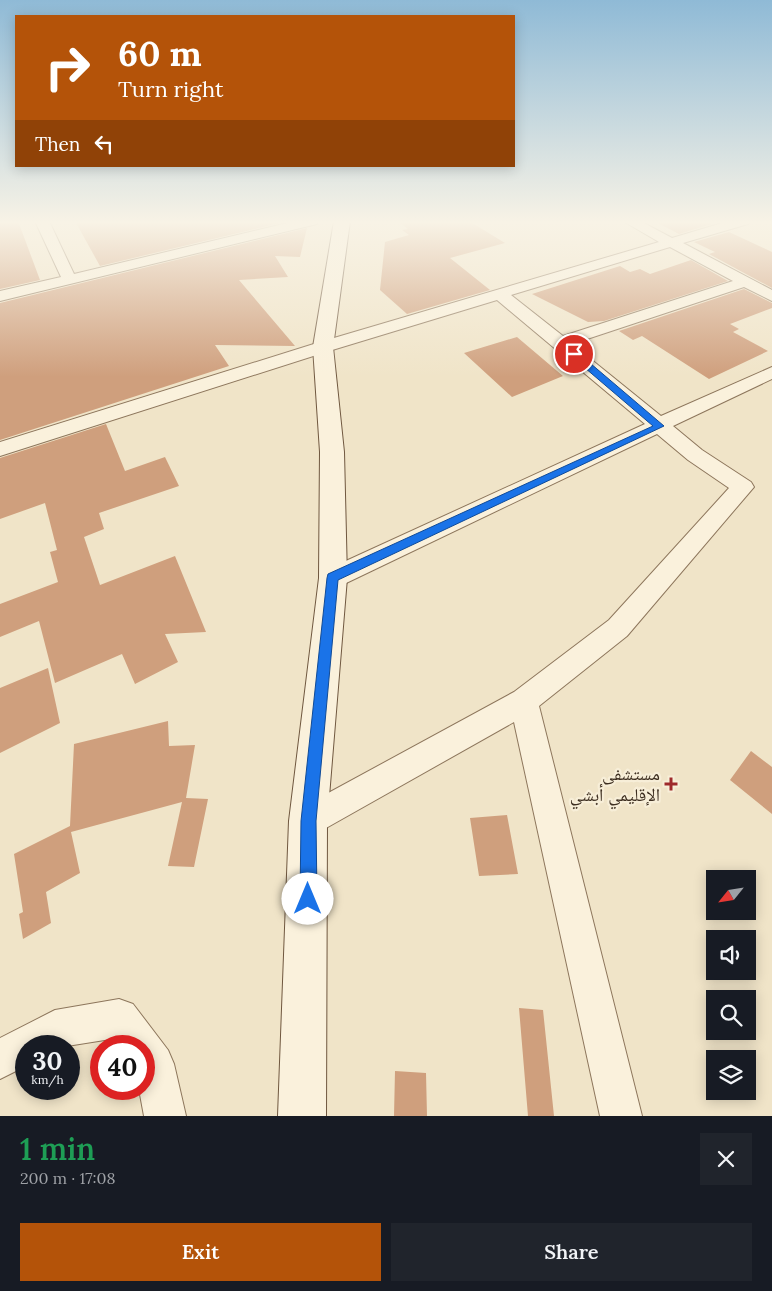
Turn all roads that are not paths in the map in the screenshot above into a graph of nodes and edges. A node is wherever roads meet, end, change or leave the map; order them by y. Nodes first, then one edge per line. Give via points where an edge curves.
1 (67, 273) edge
2 (90, 273) edge
3 (335, 273) edge
4 (568, 273) edge
5 (728, 273) edge
6 (69, 278) junction
7 (745, 282) junction
8 (500, 294) junction
9 (0, 296) edge
10 (772, 296) edge
11 (560, 342) junction
12 (324, 347) junction
13 (772, 372) edge
14 (660, 426) junction
15 (0, 449) edge
16 (333, 578) junction
17 (524, 701) junction
18 (308, 821) junction
19 (132, 1035) edge
20 (0, 1059) edge
21 (155, 1069) edge
22 (165, 1116) edge
23 (302, 1116) edge
24 (621, 1116) edge

1 - 6 street
2 - 6 street
3 - 12 street
4 - 8 street
5 - 7 street
6 - 9 street
7 - 10 street
7 - 11 street
8 - 11 street
8 - 12 street
11 - 14 street
12 - 15 street
12 - 16 street via 332,452
13 - 14 street
14 - 16 street
14 - 17 street via 695,455 743,487 618,628
16 - 18 street
17 - 18 street
17 - 24 street
18 - 23 street
19 - 20 street via 119,1018 55,1029
21 - 22 street

